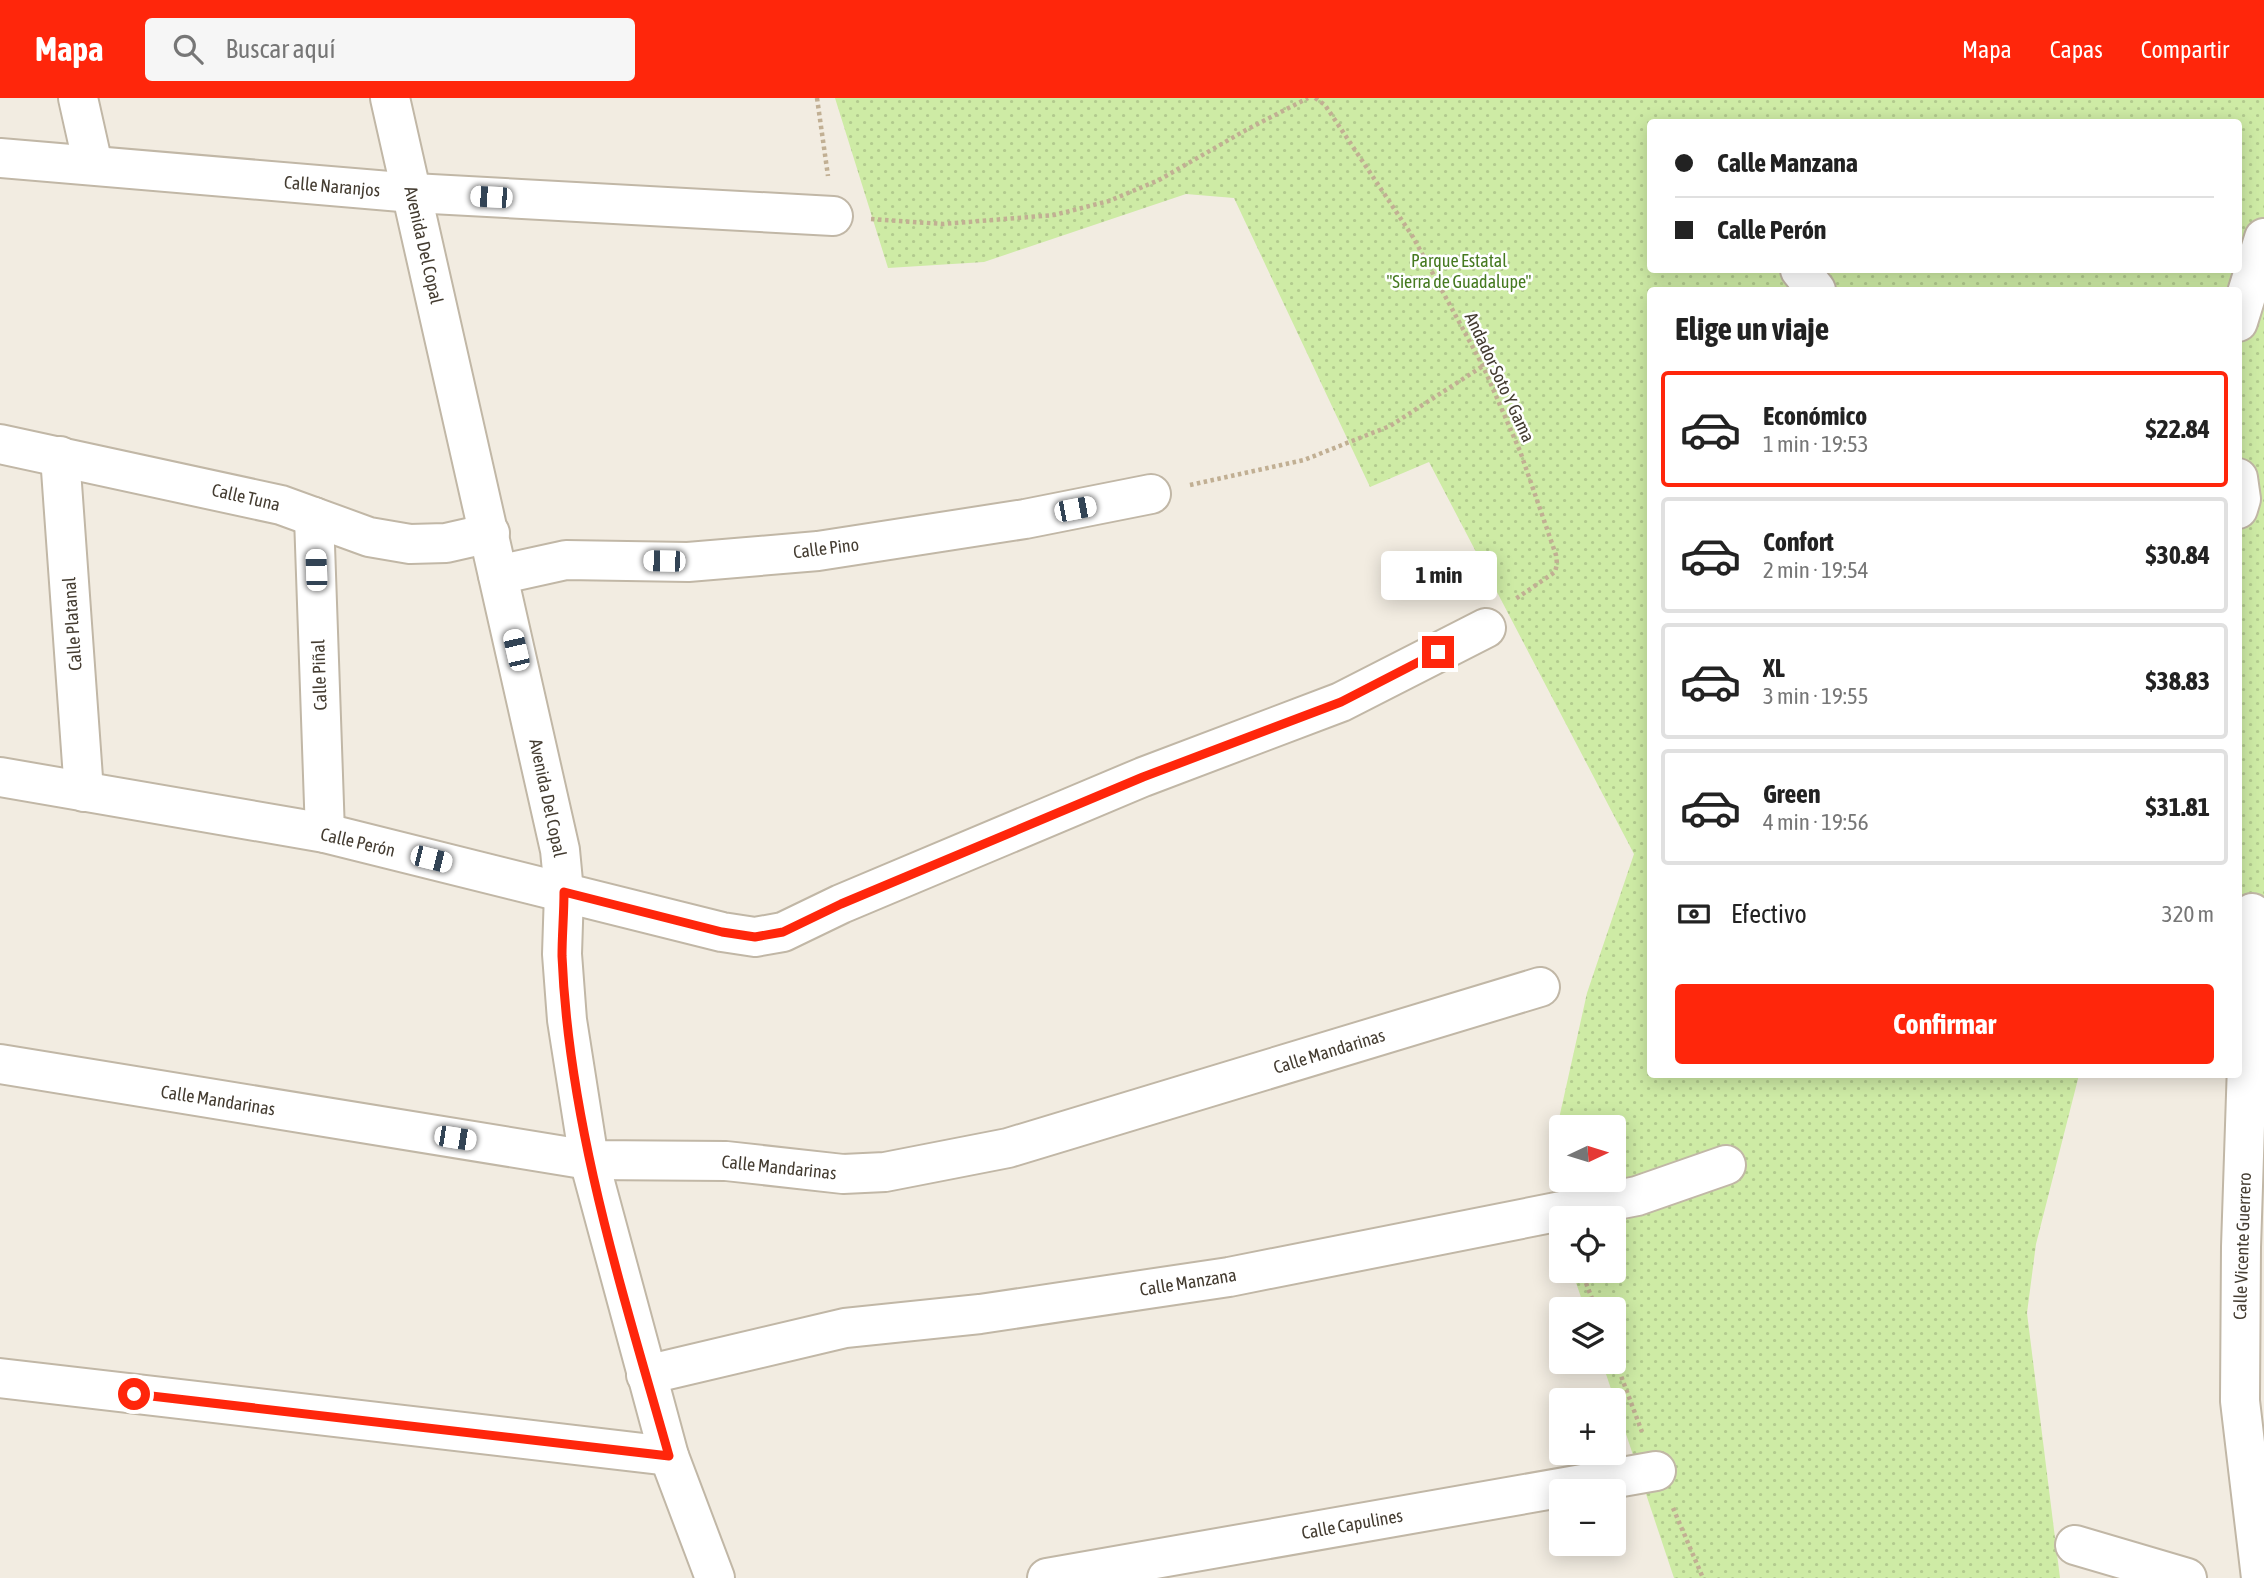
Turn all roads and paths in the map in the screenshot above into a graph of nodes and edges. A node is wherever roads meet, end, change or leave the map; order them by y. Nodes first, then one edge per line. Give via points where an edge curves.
1 (78, 98) edge
2 (390, 98) edge
3 (817, 98) edge
4 (1308, 98) edge
5 (1315, 98) edge
6 (0, 158) edge
7 (93, 165) junction
8 (413, 193) junction
9 (833, 216) junction
10 (2264, 238) edge
11 (1802, 273) edge
12 (1814, 287) edge
13 (2242, 309) edge
14 (1483, 366) junction
15 (0, 444) edge
16 (60, 456) junction
17 (1151, 494) joint
18 (314, 517) junction
19 (490, 533) junction
20 (498, 575) junction
21 (1486, 628) joint
22 (0, 777) edge
23 (84, 792) junction
24 (325, 833) junction
25 (564, 892) junction
26 (2251, 911) edge
27 (1540, 987) dead end
28 (0, 1064) edge
29 (589, 1160) junction
30 (1726, 1165) dead end
31 (2253, 1247) edge
32 (646, 1374) junction
33 (0, 1378) edge
34 (669, 1456) junction
35 (1656, 1471) dead end
36 (2075, 1545) dead end
37 (715, 1578) edge
38 (1047, 1578) edge
39 (2188, 1578) edge
40 (2261, 1578) edge

1 - 7 street
2 - 8 street, Avenida Del Copal
3 - 9 path
4 - 9 path via 1159,180 1109,201 1055,215 943,224
5 - 14 path, Andador Soto Y Gama via 1325,105 1413,237
6 - 7 street, Calle Naranjos
7 - 8 street, Calle Naranjos
8 - 9 street, Calle Naranjos
8 - 19 street, Avenida Del Copal
10 - 13 street
11 - 12 street
14 - 17 path via 1390,426 1304,460
14 - 21 path, Andador Soto Y Gama via 1520,451 1558,564 1555,572 1518,596
15 - 16 street, Calle Tuna
16 - 18 street, Calle Tuna via 281,505
16 - 23 street, Calle Platanal
17 - 20 street, Calle Pino via 818,551 688,562 566,560
18 - 19 street, Calle Tuna via 369,537 410,544 446,543
18 - 24 street, Calle Piñal
19 - 20 street, Avenida Del Copal
20 - 25 street, Avenida Del Copal via 550,800
21 - 25 street, Calle Perón via 1341,702 1143,777 783,932 755,937 722,932
22 - 23 street, Calle Perón
23 - 24 street, Calle Perón
24 - 25 street, Calle Perón
25 - 29 street, Avenida Del Copal via 567,1020
26 - 31 street, Calle Vicente Guerrero
27 - 29 street, Calle Mandarinas via 1008,1148 884,1172 843,1174 726,1161
28 - 29 street, Calle Mandarinas
29 - 32 street, Avenida Del Copal
30 - 32 street, Calle Manzana via 1637,1196 1229,1277 979,1314 845,1328
31 - 40 street, Calle Vicente Guerrero via 2240,1401
32 - 34 street, Avenida Del Copal
33 - 34 street
34 - 37 street, Avenida Del Copal
35 - 38 street, Calle Capulines
36 - 39 street

